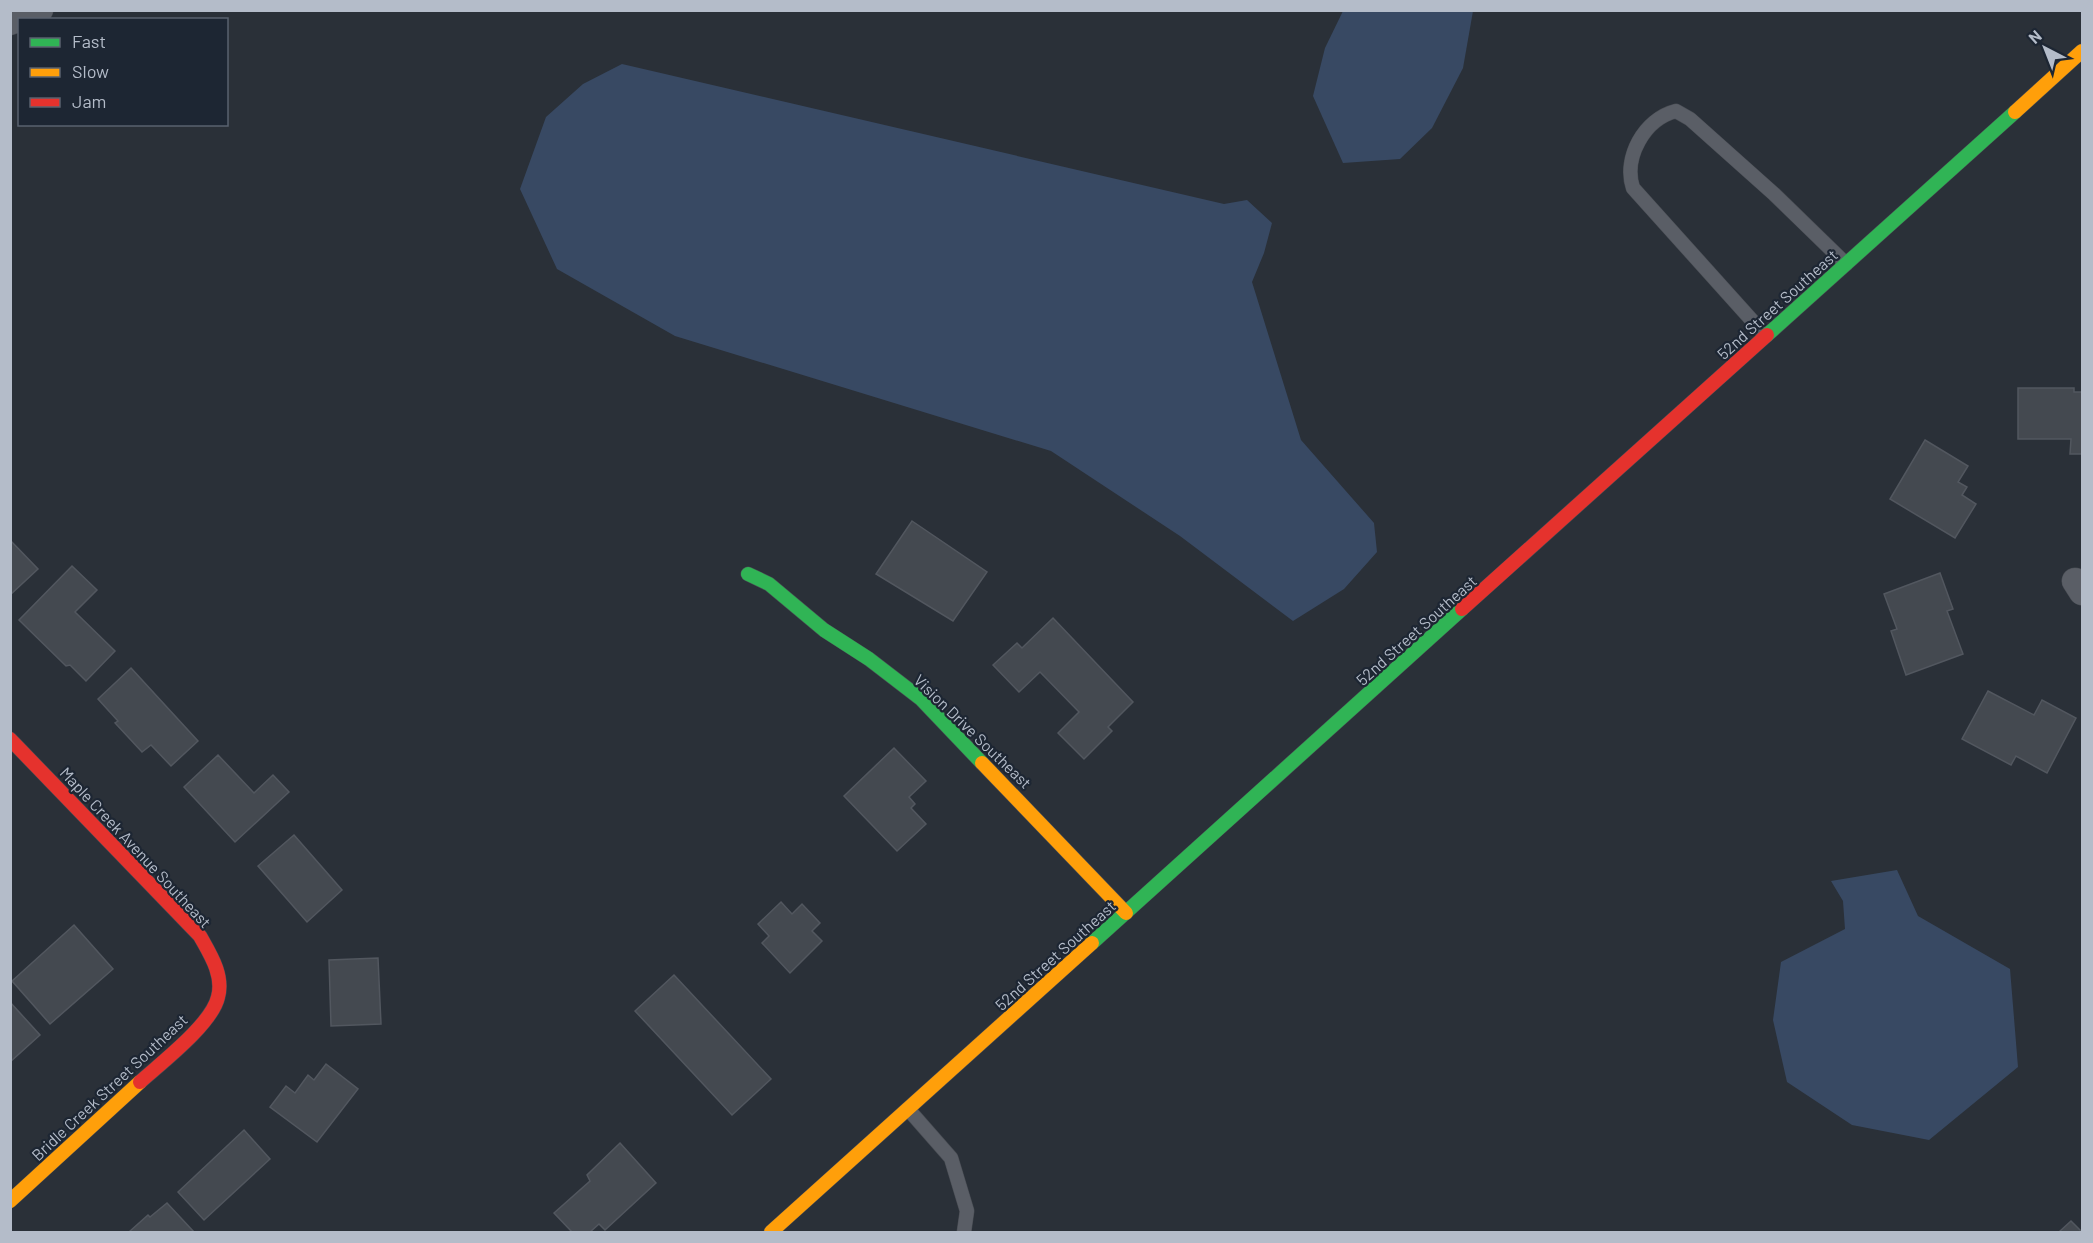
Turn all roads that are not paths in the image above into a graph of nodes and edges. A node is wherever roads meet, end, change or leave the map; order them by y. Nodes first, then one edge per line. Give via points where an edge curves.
1 (40, 10) edge
2 (20, 18) edge
3 (2082, 51) edge
4 (1846, 264) junction
5 (1766, 336) junction
6 (748, 574) dead end
7 (10, 739) edge
8 (1126, 913) junction
9 (219, 988) joint
10 (908, 1109) junction
11 (10, 1201) edge
12 (771, 1233) edge
13 (964, 1233) edge

1 - 2 street
3 - 4 main road, 52nd Street Southeast
4 - 5 main road, 52nd Street Southeast
4 - 5 lane via 1690,119 1676,111 1662,114 1648,128 1633,154 1628,173 1633,188
5 - 8 main road, 52nd Street Southeast
6 - 8 main road, Vision Drive Southeast via 778,591 824,630 921,699
7 - 9 main road, Maple Creek Avenue Southeast via 200,936 215,963
8 - 10 main road, 52nd Street Southeast
9 - 11 main road, Bridle Creek Street Southeast via 218,999 187,1042
10 - 12 main road, 52nd Street Southeast
10 - 13 lane via 951,1158 967,1211

